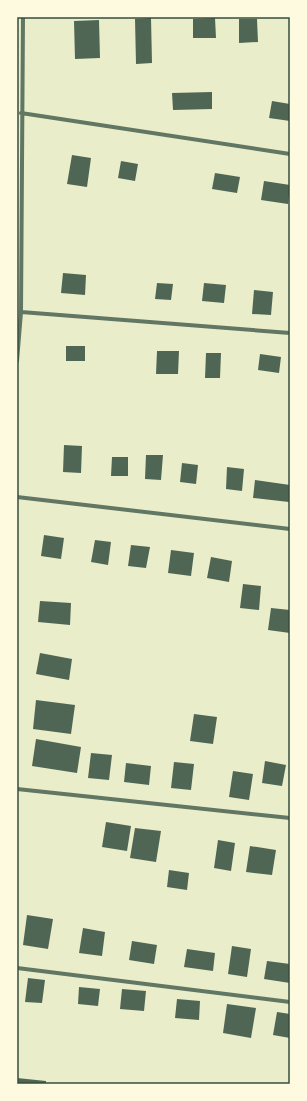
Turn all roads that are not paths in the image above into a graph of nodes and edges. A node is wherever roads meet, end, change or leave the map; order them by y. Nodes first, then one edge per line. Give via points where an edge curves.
1 (23, 17) edge
2 (21, 113) junction
3 (290, 154) edge
4 (21, 312) junction
5 (290, 333) edge
6 (17, 361) edge
7 (17, 497) edge
8 (290, 528) edge
9 (17, 789) edge
10 (290, 818) edge
11 (17, 968) edge
12 (290, 1002) edge

1 - 2 street
2 - 3 street
2 - 4 street
4 - 5 street
4 - 6 street
7 - 8 street
9 - 10 street
11 - 12 street

